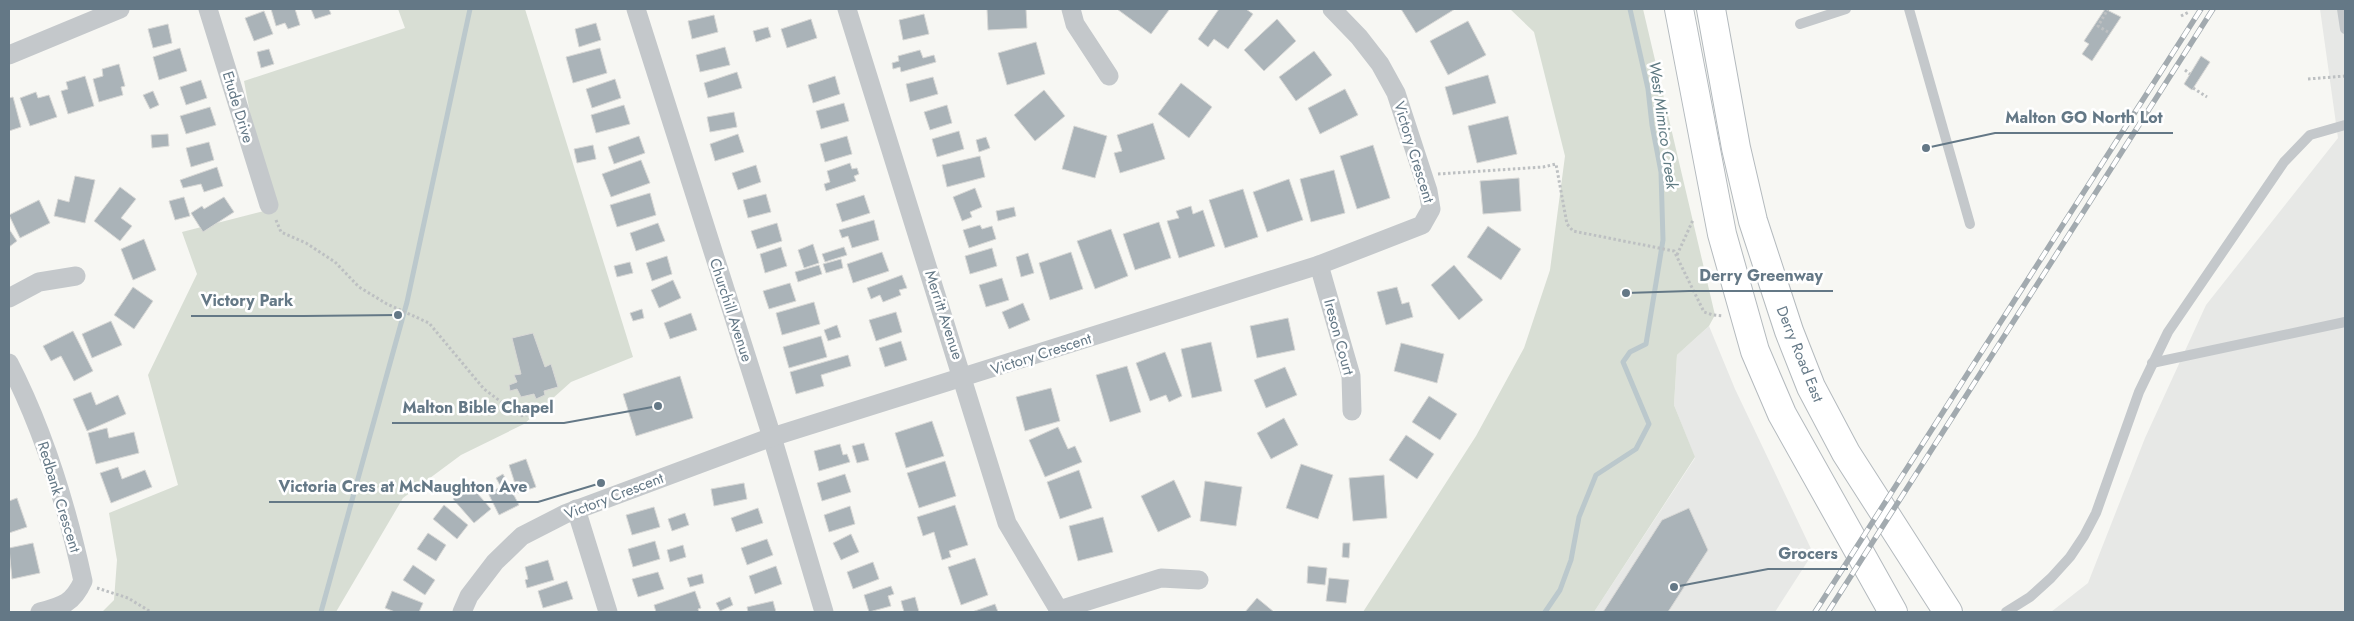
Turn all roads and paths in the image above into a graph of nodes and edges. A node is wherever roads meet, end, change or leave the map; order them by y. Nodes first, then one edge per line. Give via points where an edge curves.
1 (120, 9) edge
2 (208, 9) edge
3 (636, 9) edge
4 (847, 9) edge
5 (1071, 9) edge
6 (1332, 9) edge
7 (1679, 9) edge
8 (1710, 9) edge
9 (1846, 9) edge
10 (1909, 9) edge
11 (2108, 9) edge
12 (2342, 9) edge
13 (2189, 12) dead end
14 (2181, 16) dead end
15 (1800, 24) dead end
16 (2345, 29) edge
17 (2108, 32) dead end
18 (9, 55) edge
19 (2185, 70) dead end
20 (2190, 74) dead end
21 (1109, 76) dead end
22 (2345, 76) edge
23 (2308, 79) dead end
24 (2193, 88) dead end
25 (2207, 98) dead end
26 (2345, 125) edge
27 (1422, 175) junction
28 (269, 205) joint
29 (1693, 220) dead end
30 (1970, 224) dead end
31 (1676, 255) junction
32 (1319, 265) junction
33 (76, 276) dead end
34 (9, 298) edge
35 (1744, 317) junction
36 (2345, 322) edge
37 (9, 363) edge
38 (2152, 364) junction
39 (964, 378) junction
40 (1352, 410) dead end
41 (546, 411) dead end
42 (772, 437) junction
43 (576, 509) junction
44 (1199, 580) dead end
45 (83, 581) junction
46 (1059, 611) edge
47 (40, 612) edge
48 (151, 612) edge
49 (462, 612) edge
50 (608, 612) edge
51 (824, 612) edge
52 (1893, 612) edge
53 (1948, 612) edge
54 (2006, 612) edge

1 - 18 street
2 - 28 street, Etude Drive
3 - 42 street, Churchill Avenue
4 - 39 street, Merritt Avenue
5 - 21 street via 1075,24
6 - 27 street, Victory Crescent via 1380,64 1396,93
7 - 35 main road via 1711,181
8 - 53 main road, Derry Road East via 1753,221 1804,371 1846,453
9 - 15 lane
10 - 30 lane
11 - 17 path via 2098,26
12 - 16 lane
13 - 14 path
19 - 20 path
22 - 23 path
24 - 25 path
26 - 38 lane via 2310,135 2284,162 2168,332
27 - 31 path via 1556,164 1567,224 1573,231 1653,245 1674,251
27 - 32 street, Victory Crescent via 1431,209 1422,225
28 - 41 path via 282,232 335,262 359,288 435,328 484,388 507,408 520,416
29 - 31 path
31 - 35 path via 1704,312
32 - 39 street, Victory Crescent
32 - 40 street, Ireson Court via 1351,376
33 - 34 street via 39,282
35 - 52 main road via 1782,414
36 - 38 lane
37 - 45 street, Redbank Crescent via 52,468
38 - 54 lane via 2096,513 2084,536 2070,558 2051,578
39 - 42 street, Victory Crescent
39 - 46 street, Merritt Avenue via 1008,522
42 - 43 street, Victory Crescent
42 - 51 street, Churchill Avenue
43 - 49 street, Victory Crescent via 522,536 495,562 469,596
43 - 50 street
44 - 46 street via 1161,578
45 - 47 street via 77,594 63,606
45 - 48 path via 128,598

